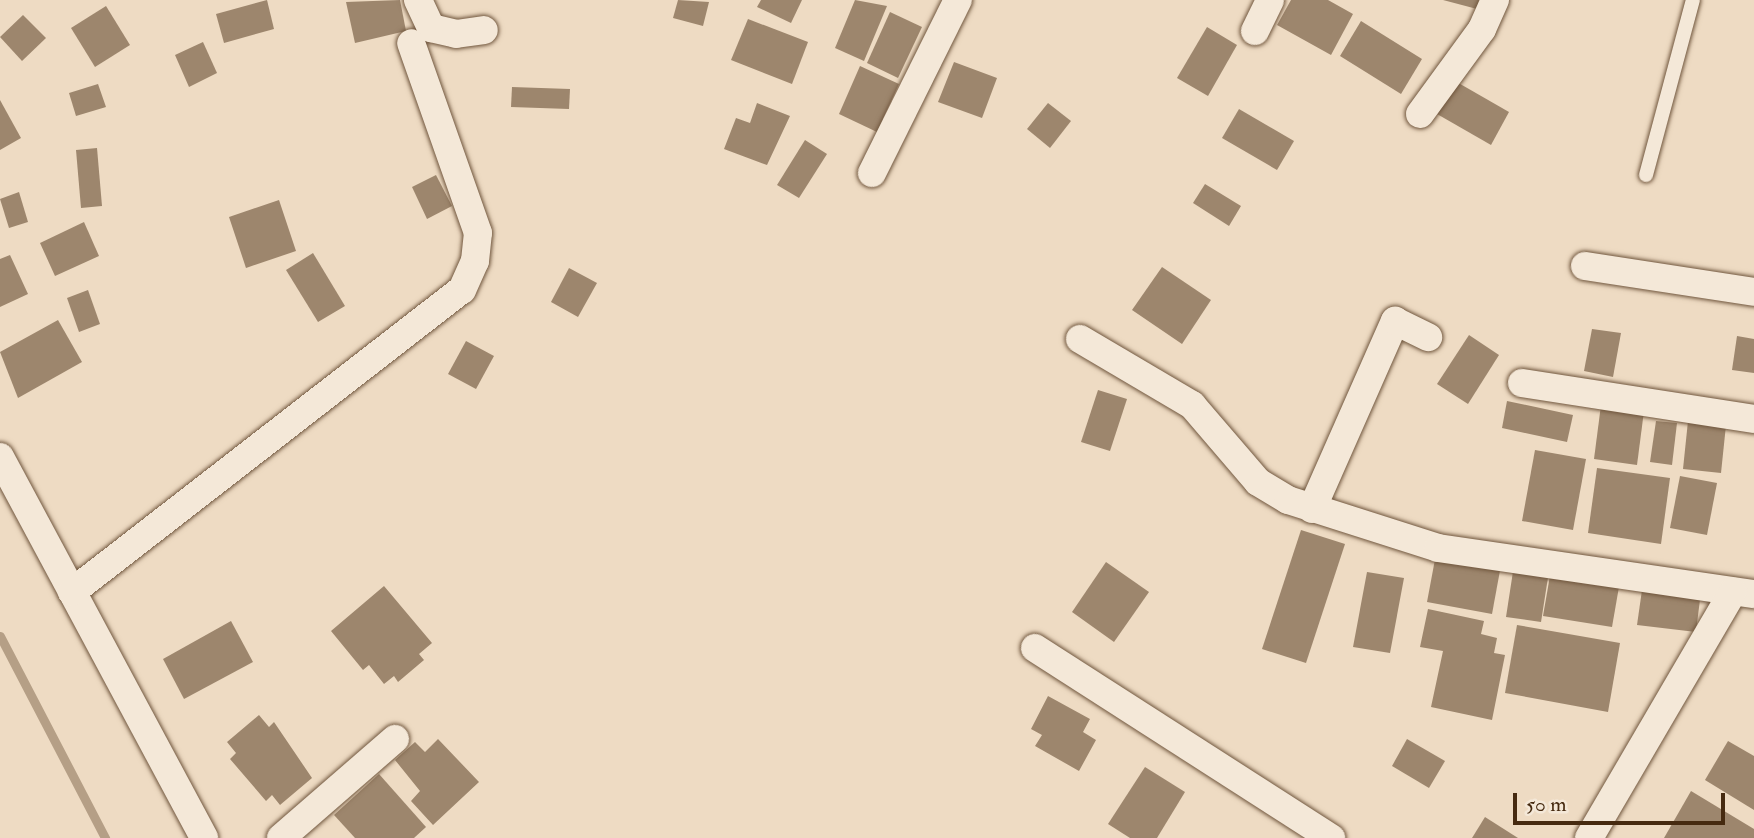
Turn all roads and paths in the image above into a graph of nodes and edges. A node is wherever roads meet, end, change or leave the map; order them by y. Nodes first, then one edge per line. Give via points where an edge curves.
1 (418, 0) edge
2 (958, 0) edge
3 (1270, 0) edge
4 (1495, 0) edge
5 (1693, 0) edge
6 (484, 30) dead end
7 (1255, 31) dead end
8 (411, 43) dead end
9 (1420, 114) dead end
10 (872, 173) dead end
11 (1646, 175) dead end
12 (1585, 266) dead end
13 (1754, 292) edge
14 (1429, 337) dead end
15 (1080, 340) dead end
16 (1522, 383) dead end
17 (1754, 419) edge
18 (0, 457) edge
19 (1312, 509) junction
20 (72, 592) junction
21 (1744, 593) edge
22 (1035, 648) dead end
23 (395, 739) dead end
24 (204, 838) edge
25 (281, 838) edge
26 (1331, 838) edge
27 (1589, 838) edge

1 - 6 street via 431,27 456,34
2 - 10 street
3 - 7 street
4 - 9 street via 1482,29
5 - 11 lane
8 - 20 street via 478,233 475,261 462,290
12 - 13 street
14 - 19 street via 1395,321
15 - 19 street via 1192,405 1263,487
16 - 17 street
18 - 20 street
19 - 21 street via 1438,548
20 - 24 street
21 - 27 street
22 - 26 street
23 - 25 street

